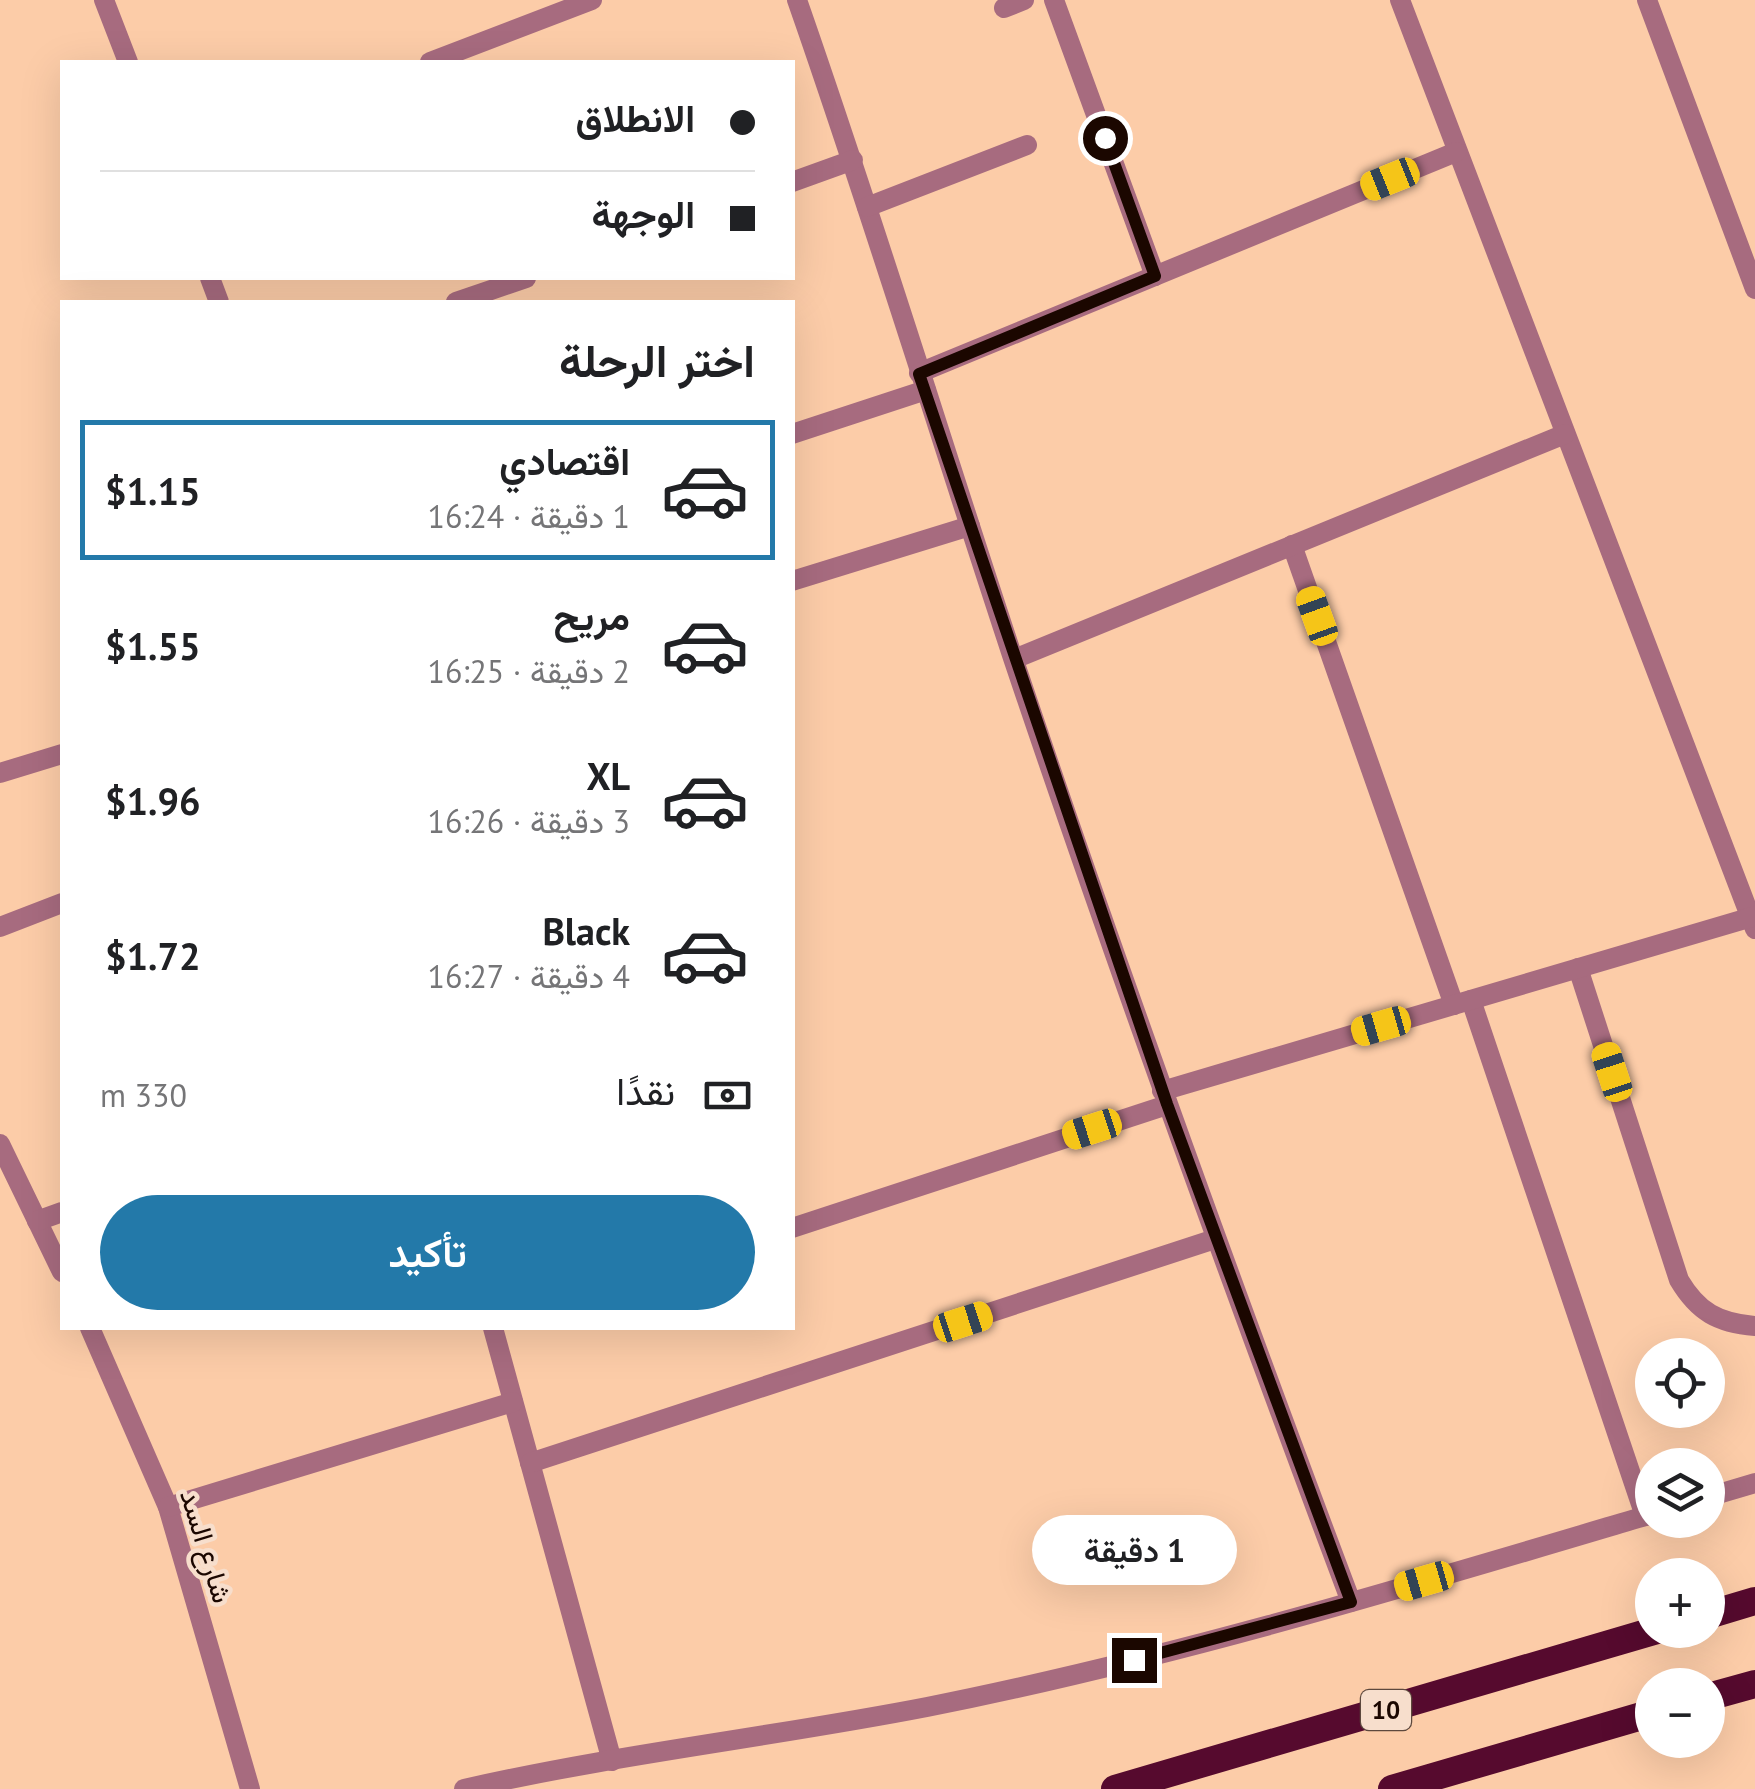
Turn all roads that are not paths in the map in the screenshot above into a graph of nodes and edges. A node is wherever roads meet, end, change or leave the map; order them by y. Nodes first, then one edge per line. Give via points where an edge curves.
1 (104, 0) edge
2 (592, 0) edge
3 (797, 0) edge
4 (1054, 0) edge
5 (1400, 0) edge
6 (1647, 0) edge
7 (127, 60) edge
8 (435, 60) edge
9 (1027, 144) dead end
10 (1456, 152) junction
11 (853, 160) junction
12 (795, 181) edge
13 (867, 207) junction
14 (1155, 276) junction
15 (520, 280) edge
16 (1755, 289) edge
17 (462, 300) edge
18 (922, 382) junction
19 (795, 433) edge
20 (1565, 434) junction
21 (970, 526) junction
22 (1292, 545) junction
23 (795, 581) edge
24 (1014, 659) junction
25 (60, 755) edge
26 (0, 773) edge
27 (60, 904) edge
28 (1754, 921) edge
29 (0, 927) edge
30 (1578, 968) junction
31 (1462, 1002) junction
32 (1164, 1098) junction
33 (0, 1144) edge
34 (60, 1213) edge
35 (38, 1221) junction
36 (795, 1227) edge
37 (1215, 1239) junction
38 (60, 1268) edge
39 (1755, 1326) edge
40 (91, 1330) edge
41 (494, 1330) edge
42 (513, 1402) junction
43 (530, 1463) junction
44 (1635, 1477) edge
45 (1755, 1483) edge
46 (1725, 1492) edge
47 (168, 1507) junction
48 (1635, 1519) edge
49 (1755, 1601) edge
50 (1351, 1602) junction
51 (1725, 1610) edge
52 (1635, 1636) edge
53 (1755, 1684) edge
54 (1725, 1692) edge
55 (1635, 1718) edge
56 (612, 1761) junction
57 (250, 1789) edge
58 (464, 1789) edge
59 (1114, 1789) edge
60 (1392, 1789) edge

1 - 7 street
2 - 8 street
3 - 11 street
4 - 14 street
5 - 10 street
6 - 16 street
9 - 13 street
10 - 14 street
10 - 20 street
11 - 12 street
11 - 13 street
13 - 18 street
14 - 18 street
15 - 17 street
18 - 19 street
18 - 21 street
20 - 22 street
20 - 28 street
21 - 23 street
21 - 24 street
22 - 24 street
22 - 31 street
24 - 32 street
25 - 26 street
27 - 29 street
28 - 30 street
30 - 31 street
30 - 39 street via 1679,1280 1710,1316
31 - 32 street
31 - 44 street
32 - 36 street
32 - 37 street
33 - 35 street
34 - 35 street
35 - 38 street
37 - 43 street
37 - 50 street
40 - 47 street, شارع السد
41 - 42 street
42 - 43 street
42 - 47 street
43 - 56 street
45 - 46 street
47 - 57 street, شارع السد
48 - 50 street
49 - 51 highway
50 - 56 street via 1065,1677
52 - 59 highway, 10
53 - 54 highway
55 - 60 highway
56 - 58 street

